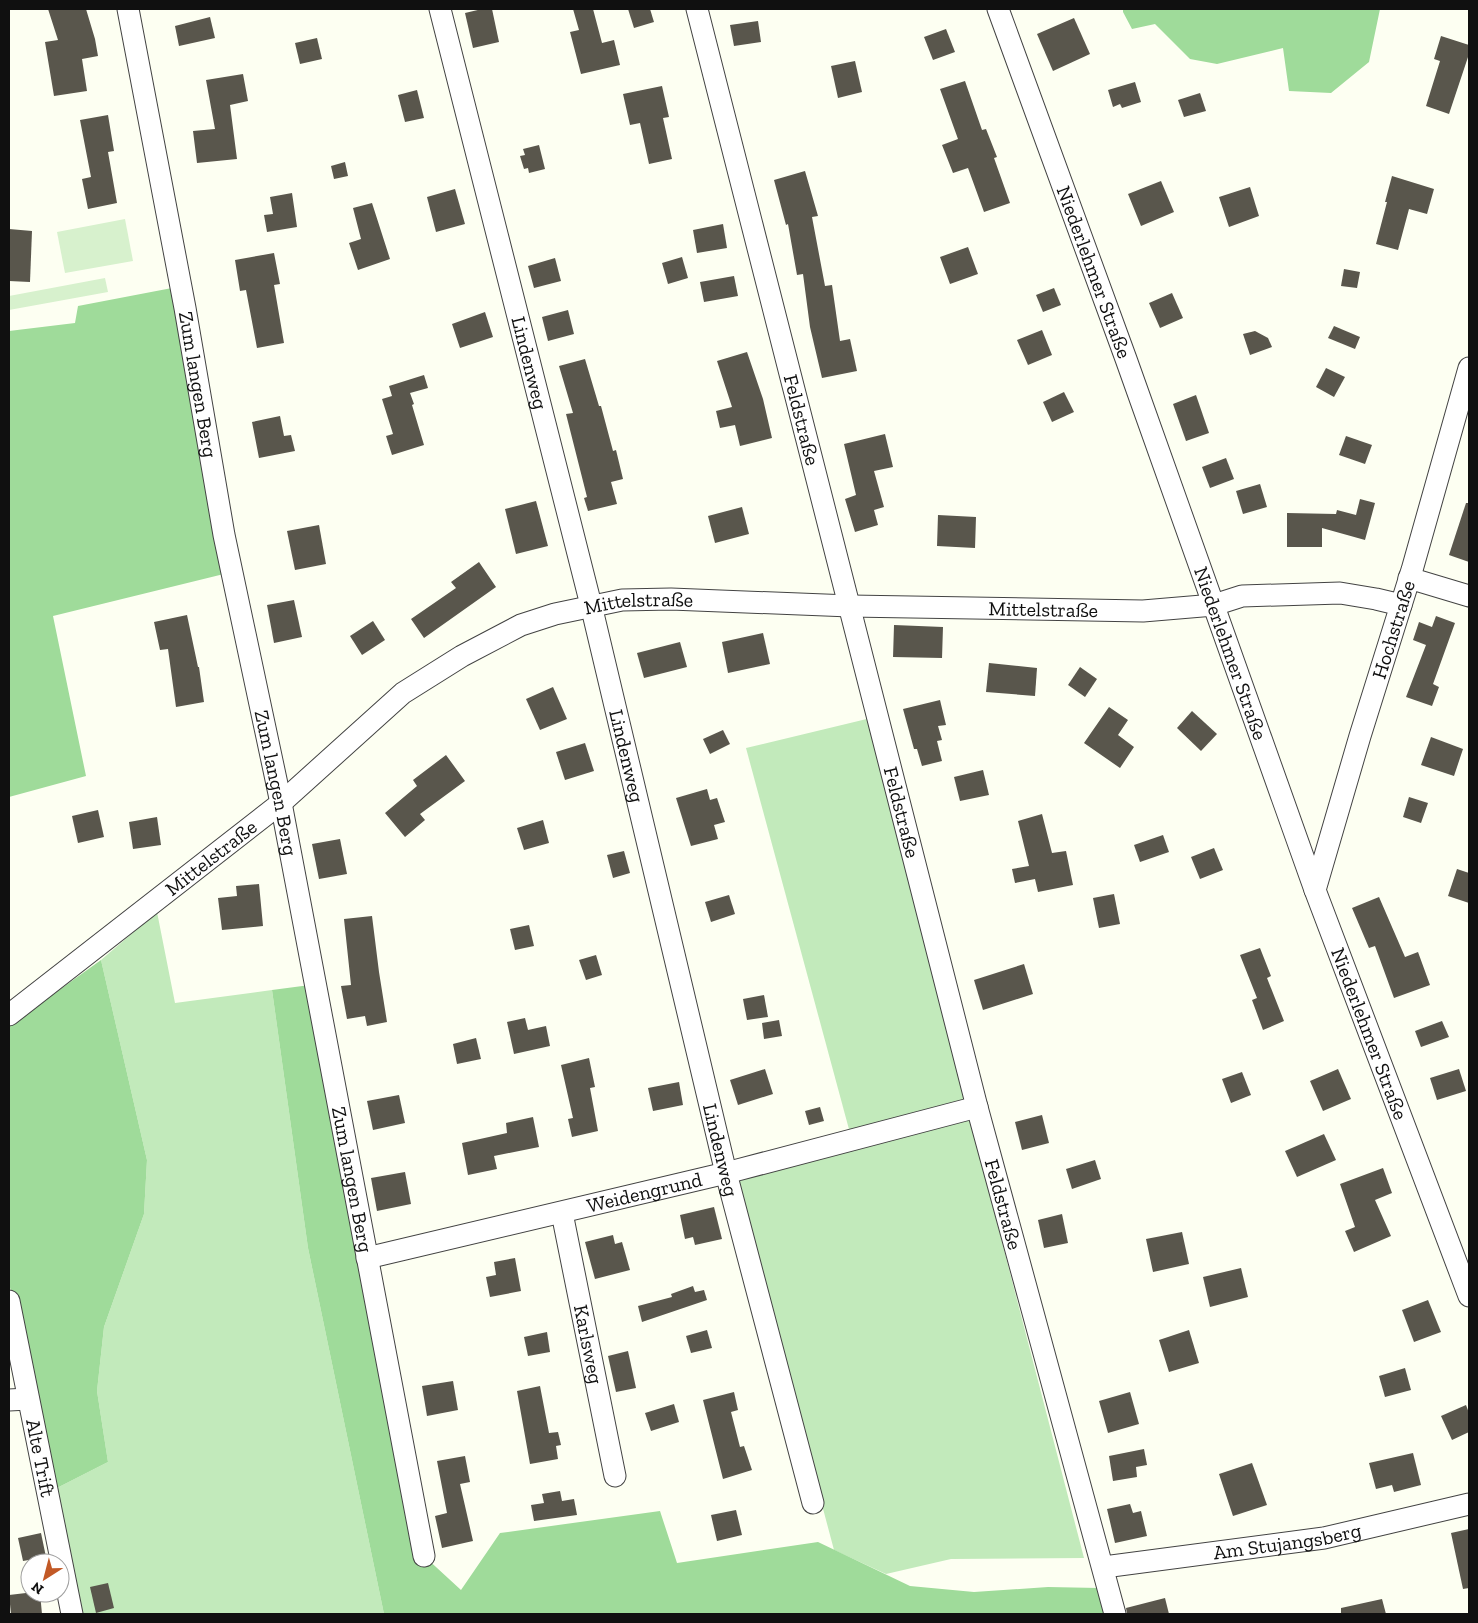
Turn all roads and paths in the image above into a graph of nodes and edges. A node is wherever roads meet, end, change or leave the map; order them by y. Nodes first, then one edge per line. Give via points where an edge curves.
1 (128, 9) edge
2 (440, 9) edge
3 (697, 9) edge
4 (998, 9) edge
5 (1469, 368) edge
6 (1409, 578) junction
7 (1469, 596) edge
8 (591, 605) junction
9 (1214, 605) junction
10 (1401, 605) junction
11 (850, 606) junction
12 (281, 803) junction
13 (1314, 890) junction
14 (9, 1015) edge
15 (977, 1107) junction
16 (726, 1173) junction
17 (562, 1213) junction
18 (367, 1258) junction
19 (1469, 1296) edge
20 (9, 1301) edge
21 (18, 1399) edge
22 (615, 1476) dead end
23 (814, 1503) dead end
24 (1469, 1504) edge
25 (424, 1556) dead end
26 (1104, 1567) junction
27 (72, 1614) edge
28 (1116, 1614) edge

1 - 12 street, Zum langen Berg via 224,535
2 - 8 street, Lindenweg
3 - 11 street, Feldstraße
4 - 9 street, Niederlehmer Straße
5 - 6 street, Hochstraße
6 - 7 street
6 - 10 street, Hochstraße
8 - 11 street, Mittelstraße via 622,600 671,599
8 - 12 street, Mittelstraße via 521,625 462,656 403,693
8 - 16 street, Lindenweg
9 - 10 street, Mittelstraße via 1242,596 1340,593
9 - 11 street, Mittelstraße via 1143,611
9 - 13 street, Niederlehmer Straße
10 - 13 street, Hochstraße
11 - 15 street, Feldstraße
12 - 14 street, Mittelstraße
12 - 18 street, Zum langen Berg
13 - 19 street, Niederlehmer Straße
15 - 16 street, Weidengrund
15 - 26 street, Feldstraße
16 - 17 street, Weidengrund
16 - 23 street, Lindenweg
17 - 18 street, Weidengrund
17 - 22 street, Karlsweg
18 - 25 street, Zum langen Berg
20 - 21 street, Alte Trift
21 - 27 street, Alte Trift
24 - 26 street, Am Stujangsberg via 1324,1538
26 - 28 street, Feldstraße

